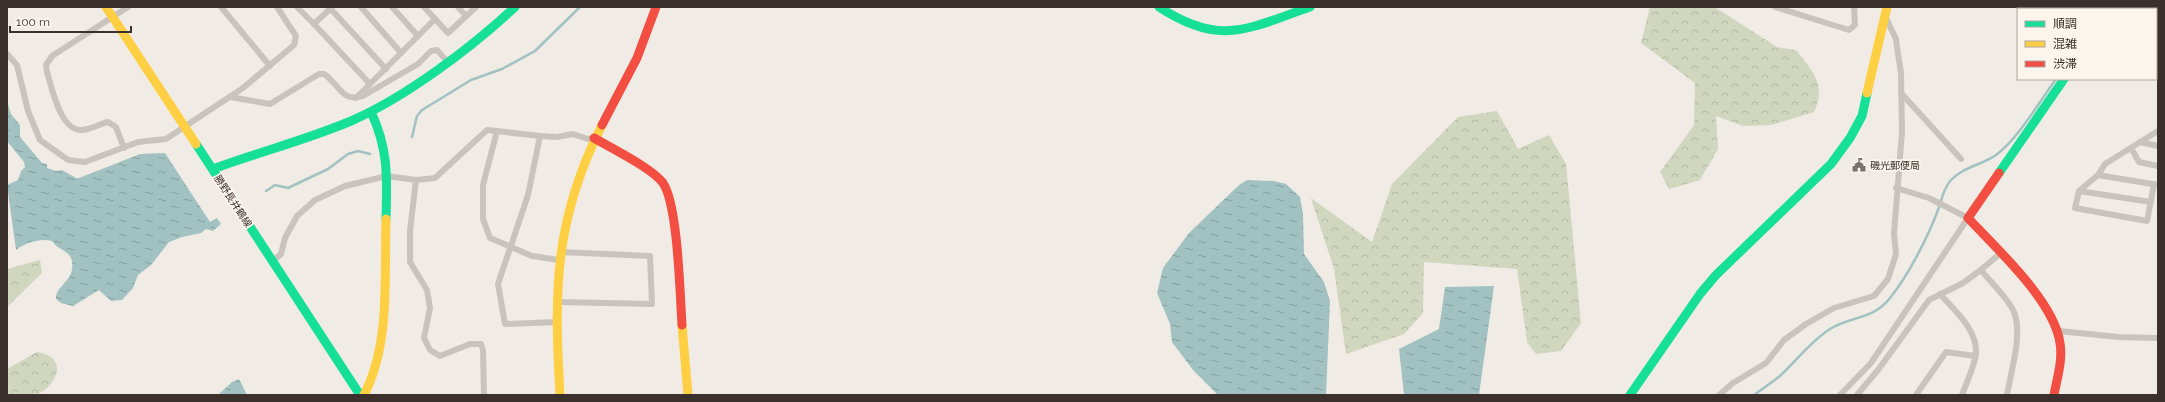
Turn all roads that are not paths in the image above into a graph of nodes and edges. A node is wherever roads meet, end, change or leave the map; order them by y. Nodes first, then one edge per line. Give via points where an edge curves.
1 (106, 7) edge
2 (128, 7) edge
3 (220, 7) edge
4 (277, 7) edge
5 (297, 7) edge
6 (360, 7) edge
7 (392, 7) edge
8 (424, 7) edge
9 (458, 7) edge
10 (476, 7) edge
11 (656, 7) edge
12 (1159, 7) edge
13 (1310, 7) edge
14 (1775, 7) edge
15 (1854, 7) edge
16 (1887, 7) edge
17 (330, 8) edge
18 (509, 9) edge
19 (466, 16) junction
20 (1885, 16) junction
21 (112, 17) junction
22 (436, 19) junction
23 (314, 24) junction
24 (418, 36) junction
25 (401, 53) junction
26 (7, 54) edge
27 (447, 61) junction
28 (270, 66) junction
29 (386, 68) junction
30 (2063, 80) edge
31 (370, 84) junction
32 (1901, 93) junction
33 (230, 97) junction
34 (355, 99) junction
35 (371, 112) junction
36 (184, 128) junction
37 (497, 131) junction
38 (2158, 131) edge
39 (540, 136) junction
40 (594, 138) junction
41 (2140, 142) junction
42 (2158, 146) edge
43 (124, 148) junction
44 (2132, 148) junction
45 (1961, 159) dead end
46 (2158, 166) edge
47 (213, 169) junction
48 (2098, 175) junction
49 (387, 176) junction
50 (416, 180) junction
51 (2156, 184) edge
52 (1896, 188) junction
53 (2079, 191) junction
54 (2151, 202) junction
55 (1968, 218) junction
56 (511, 248) junction
57 (2001, 253) junction
58 (559, 256) junction
59 (273, 261) junction
60 (1981, 270) junction
61 (1940, 294) junction
62 (556, 302) junction
63 (556, 322) junction
64 (2059, 331) junction
65 (2158, 338) edge
66 (1975, 356) junction
67 (360, 395) edge
68 (364, 395) edge
69 (484, 395) edge
70 (560, 395) edge
71 (688, 395) edge
72 (1630, 395) edge
73 (1719, 395) edge
74 (1840, 395) edge
75 (1857, 395) edge
76 (1916, 395) edge
77 (1962, 395) edge
78 (2007, 395) edge
79 (2054, 395) edge

1 - 21 street, 勝野長井鶴線
2 - 21 street
3 - 28 street
4 - 28 street via 296,36 294,45
5 - 23 street
6 - 25 street
7 - 24 street
8 - 22 street
9 - 19 street
10 - 19 street
11 - 40 street via 647,37
12 - 13 street via 1188,26 1218,32 1253,26
14 - 15 street via 1849,30 1855,24
16 - 20 street
17 - 23 street
17 - 29 street
18 - 27 street
19 - 22 street via 448,33
20 - 32 street via 1896,39
20 - 72 street via 1864,109 1850,138 1831,164 1716,275
21 - 36 street, 勝野長井鶴線
21 - 43 street via 52,56 46,65 64,121 70,127 82,130 108,122 116,127
22 - 24 street
23 - 31 street
24 - 25 street
25 - 29 street
26 - 43 street via 17,65 28,111 40,140 64,158 77,162 85,162
27 - 34 street via 436,50 431,51 418,64
27 - 35 street
28 - 33 street
29 - 31 street
30 - 55 street
31 - 34 street
32 - 45 street
32 - 52 street via 1902,132
33 - 34 street via 270,104 319,74 324,74 348,98
33 - 36 street
35 - 47 street via 323,132
35 - 49 street via 384,140
36 - 43 street via 166,140 138,142
36 - 47 street, 勝野長井鶴線
37 - 39 street
37 - 50 street via 487,130 435,178
37 - 56 street via 483,185 483,219 490,238
38 - 41 street
39 - 40 street via 557,137 573,134
39 - 56 street via 528,195
40 - 58 street via 575,190
40 - 71 street via 654,174 670,195
41 - 42 street
41 - 44 street
44 - 46 street via 2139,162
44 - 48 street via 2105,164
47 - 59 street, 勝野長井鶴線
48 - 51 street
48 - 53 street
49 - 50 street
49 - 59 street via 345,186 315,200 297,216 285,238 281,254
49 - 68 street via 383,325 380,353 371,383
50 - 69 street via 410,231 410,262 427,290 430,308 424,338 430,350 440,356 470,344 480,344 483,350
51 - 54 street
52 - 55 street via 1928,198
52 - 73 street via 1896,254 1883,288 1874,296 1834,308 1806,324 1784,340 1766,363 1733,383
53 - 54 street
53 - 54 street via 2075,208 2148,221
55 - 57 street
55 - 74 street via 1871,364
56 - 58 street via 532,256
56 - 63 street via 498,284 504,324
57 - 60 street
57 - 64 street via 2049,310
58 - 62 street
58 - 62 street via 650,256 652,304
59 - 67 street, 勝野長井鶴線
60 - 61 street via 1963,283
60 - 78 street via 2010,306 2016,320 2017,336
61 - 66 street via 1973,335
61 - 75 street via 1929,300
62 - 63 street
63 - 70 street
64 - 65 street
64 - 79 street via 2060,356
66 - 76 street via 1946,352
66 - 77 street

